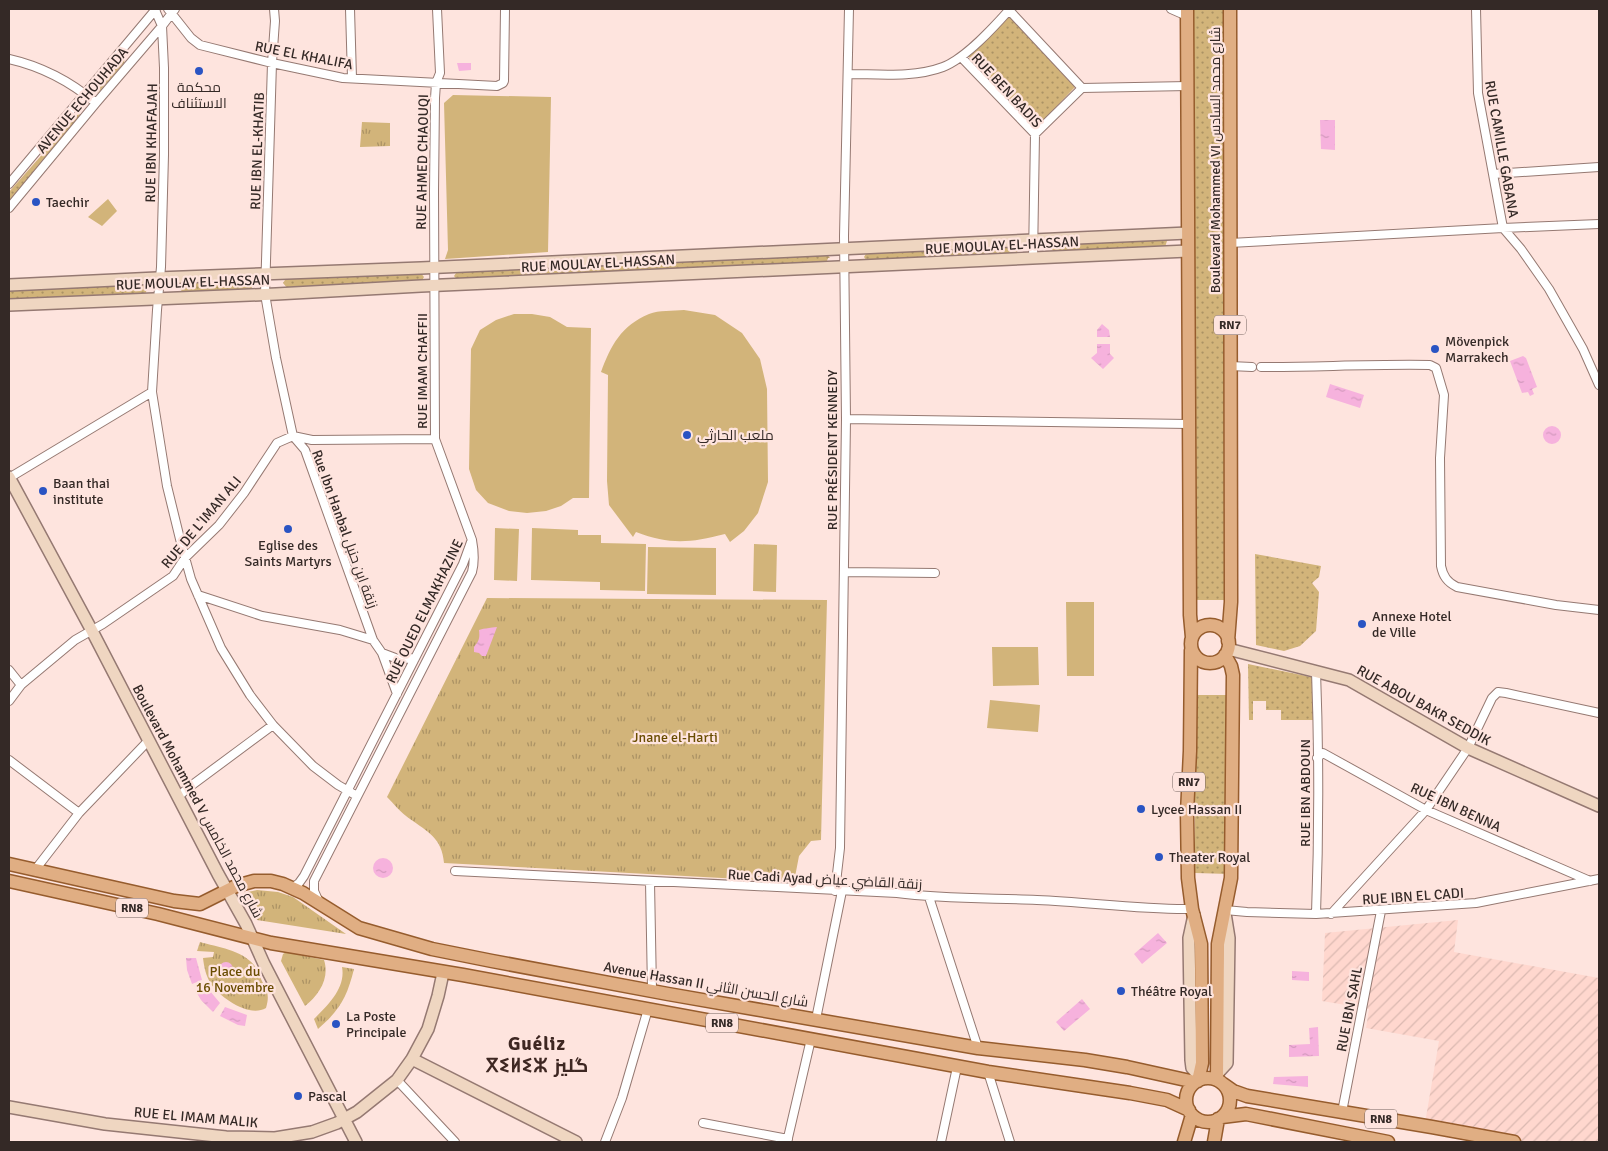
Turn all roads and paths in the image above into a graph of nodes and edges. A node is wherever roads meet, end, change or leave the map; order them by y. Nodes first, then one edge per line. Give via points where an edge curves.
1 (155, 9) edge
2 (274, 9) edge
3 (350, 9) edge
4 (438, 9) edge
5 (506, 9) edge
6 (849, 9) edge
7 (1009, 9) edge
8 (1171, 9) edge
9 (1230, 9) edge
10 (1476, 9) edge
11 (171, 10) edge
12 (1187, 13) edge
13 (162, 26) junction
14 (961, 58) junction
15 (9, 59) edge
16 (272, 63) junction
17 (848, 74) junction
18 (352, 78) junction
19 (436, 83) junction
20 (1188, 86) junction
21 (1082, 88) junction
22 (85, 94) junction
23 (96, 103) junction
24 (1035, 134) junction
25 (1599, 167) edge
26 (1493, 174) junction
27 (9, 184) edge
28 (9, 208) edge
29 (1599, 224) edge
30 (1503, 228) junction
31 (1188, 233) junction
32 (1032, 240) junction
33 (1230, 242) junction
34 (844, 249) junction
35 (1188, 251) junction
36 (1033, 259) junction
37 (434, 267) junction
38 (844, 268) junction
39 (265, 273) junction
40 (161, 278) junction
41 (9, 286) edge
42 (435, 286) junction
43 (265, 294) junction
44 (158, 298) junction
45 (9, 305) edge
46 (1230, 366) junction
47 (1599, 385) edge
48 (152, 392) junction
49 (846, 419) junction
50 (1189, 424) junction
51 (293, 436) junction
52 (435, 439) junction
53 (9, 478) edge
54 (472, 540) junction
55 (185, 558) junction
56 (844, 572) junction
57 (935, 573) dead end
58 (198, 596) junction
59 (1599, 610) edge
60 (92, 629) junction
61 (373, 640) junction
62 (1192, 643) junction
63 (1227, 648) junction
64 (382, 653) junction
65 (415, 658) junction
66 (9, 670) edge
67 (1316, 671) junction
68 (21, 685) junction
69 (397, 694) junction
70 (9, 701) edge
71 (1599, 712) edge
72 (273, 725) junction
73 (149, 740) junction
74 (1468, 748) junction
75 (1317, 758) junction
76 (9, 760) edge
77 (348, 791) junction
78 (179, 796) junction
79 (357, 796) junction
80 (1599, 806) edge
81 (1426, 810) junction
82 (79, 813) junction
83 (9, 864) edge
84 (35, 870) junction
85 (455, 871) dead end
86 (1599, 879) edge
87 (9, 881) edge
88 (1590, 881) junction
89 (650, 882) junction
90 (292, 888) junction
91 (227, 890) junction
92 (838, 891) junction
93 (929, 897) junction
94 (319, 904) junction
95 (1225, 911) junction
96 (1381, 911) junction
97 (1193, 912) junction
98 (1316, 914) junction
99 (1331, 914) junction
100 (254, 939) junction
101 (444, 973) junction
102 (652, 990) junction
103 (648, 1010) junction
104 (816, 1019) junction
105 (811, 1039) junction
106 (978, 1048) junction
107 (412, 1059) junction
108 (957, 1066) junction
109 (988, 1072) junction
110 (397, 1080) junction
111 (1197, 1080) junction
112 (1219, 1080) junction
113 (9, 1107) edge
114 (1190, 1112) junction
115 (1342, 1112) junction
116 (344, 1118) junction
117 (1220, 1118) junction
118 (703, 1122) dead end
119 (297, 1139) edge
120 (258, 1140) edge
121 (787, 1140) edge
122 (356, 1142) edge
123 (456, 1142) edge
124 (576, 1142) edge
125 (605, 1142) edge
126 (941, 1142) edge
127 (1010, 1142) edge
128 (1184, 1142) edge
129 (1214, 1142) edge
130 (1388, 1142) edge
131 (1514, 1142) edge

1 - 13 street, RUE IBN KHAFAJAH
1 - 22 street, AVENUE ECHOUHADA
2 - 16 street, RUE IBN EL-KHATIB
3 - 18 street
4 - 19 street, RUE AHMED CHAOUQI via 440,74
5 - 19 street, RUE EL KHALIFA via 503,83 497,86
6 - 17 street, RUE PRÉSIDENT KENNEDY
7 - 14 street
7 - 21 street
8 - 12 street
9 - 33 main road, Boulevard Mohammed VI شارع محمد السادس / RN7
10 - 26 street, RUE CAMILLE GABANA via 1478,93
11 - 13 street, AVENUE ECHOUHADA
11 - 16 street, RUE EL KHALIFA via 200,45
12 - 20 main road, Boulevard Mohammed VI شارع محمد السادس / RN7
13 - 23 street, AVENUE ECHOUHADA
13 - 40 street, RUE IBN KHAFAJAH via 164,155
14 - 17 street via 944,67 920,72
14 - 24 street, RUE BEN BADIS
15 - 22 street via 56,76
16 - 18 street, RUE EL KHALIFA
16 - 39 street, RUE IBN EL-KHATIB
17 - 34 street, RUE PRÉSIDENT KENNEDY
18 - 19 street, RUE EL KHALIFA
19 - 37 street, RUE AHMED CHAOUQI
20 - 21 street
20 - 31 main road, Boulevard Mohammed VI شارع محمد السادس / RN7
21 - 24 street
22 - 23 street
22 - 27 street, AVENUE ECHOUHADA
23 - 28 street, AVENUE ECHOUHADA
24 - 32 street, RUE BEN BADIS
25 - 26 street
26 - 30 street, RUE CAMILLE GABANA
29 - 30 street
30 - 33 street
30 - 47 street, RUE CAMILLE GABANA via 1549,289
31 - 32 street, RUE MOULAY EL-HASSAN
31 - 35 main road, Boulevard Mohammed VI شارع محمد السادس / RN7
32 - 34 street, RUE MOULAY EL-HASSAN
32 - 36 street, RUE BEN BADIS
33 - 46 main road, Boulevard Mohammed VI شارع محمد السادس / RN7
34 - 37 street, RUE MOULAY EL-HASSAN
34 - 38 street, RUE PRÉSIDENT KENNEDY
35 - 36 street, RUE MOULAY EL-HASSAN
35 - 50 main road, Boulevard Mohammed VI شارع محمد السادس / RN7
36 - 38 street, RUE MOULAY EL-HASSAN
37 - 39 street, RUE MOULAY EL-HASSAN
37 - 42 street, RUE AHMED CHAOUQI
38 - 42 street, RUE MOULAY EL-HASSAN
38 - 49 street, RUE PRÉSIDENT KENNEDY
39 - 40 street, RUE MOULAY EL-HASSAN
39 - 43 street, RUE IBN EL-KHATIB
40 - 41 street, RUE MOULAY EL-HASSAN
40 - 44 street, RUE IBN KHAFAJAH
42 - 43 street, RUE MOULAY EL-HASSAN
42 - 52 street, RUE IMAM CHAFFII
43 - 44 street, RUE MOULAY EL-HASSAN
43 - 51 street, Rue Ibn Hanbal زنقة ابن حنبل
44 - 45 street, RUE MOULAY EL-HASSAN
44 - 48 street, RUE IBN KHAFAJAH
46 - 59 street via 1368,364 1430,365 1436,368 1444,394 1440,470 1441,566 1444,577 1457,587
46 - 63 main road, Boulevard Mohammed VI شارع محمد السادس / RN7 via 1231,602
48 - 53 street
48 - 55 street, RUE IBN KHAFAJAH via 167,486
49 - 50 street
49 - 56 street, RUE PRÉSIDENT KENNEDY
50 - 62 main road, Boulevard Mohammed VI شارع محمد السادس / RN7
51 - 52 street via 312,440
51 - 55 street, RUE DE L'IMAN ALI via 277,443 234,506
51 - 61 street, Rue Ibn Hanbal زنقة ابن حنبل via 304,450
52 - 54 street, RUE IMAM CHAFFII
53 - 60 street, Boulevard Mohammed V شارع محمد الخامس
54 - 65 street, RUE OUED ELMAKHAZINE
54 - 79 street, RUE OUED ELMAKHAZINE via 475,555 472,572
55 - 58 street, RUE IBN KHAFAJAH
55 - 60 street, RUE DE L'IMAN ALI via 173,576
56 - 57 street
56 - 92 street, RUE PRÉSIDENT KENNEDY
58 - 61 street via 262,616 340,630
58 - 72 street, RUE IBN KHAFAJAH via 221,648
60 - 68 street, RUE DE L'IMAN ALI
60 - 73 street, Boulevard Mohammed V شارع محمد الخامس
61 - 64 street, Rue Ibn Hanbal زنقة ابن حنبل
62 - 63 main road via 1198,659 1206,663 1217,662
62 - 63 main road via 1198,629 1211,626 1225,634
62 - 97 main road, Boulevard Mohammed VI شارع محمد السادس / RN7 via 1187,812 1188,878
63 - 67 street, RUE ABOU BAKR SEDDIK
63 - 95 main road, Boulevard Mohammed VI شارع محمد السادس / RN7 via 1233,689 1232,878
64 - 65 street via 398,659
64 - 69 street, Rue Ibn Hanbal زنقة ابن حنبل
65 - 69 street, RUE OUED ELMAKHAZINE
66 - 68 street
67 - 74 street, RUE ABOU BAKR SEDDIK via 1354,682
67 - 75 street, RUE IBN ABDOUN
68 - 70 street, RUE DE L'IMAN ALI
69 - 77 street, RUE OUED ELMAKHAZINE
71 - 74 street via 1498,692
72 - 77 street, RUE IBN KHAFAJAH via 313,766
72 - 78 street
73 - 78 street, Boulevard Mohammed V شارع محمد الخامس
73 - 82 street
74 - 80 street, RUE ABOU BAKR SEDDIK
74 - 81 street
75 - 81 street, RUE IBN BENNA via 1323,753
75 - 98 street, RUE IBN ABDOUN
76 - 82 street
77 - 79 street, RUE IBN KHAFAJAH
77 - 90 street, RUE OUED ELMAKHAZINE via 304,876
78 - 91 street, Boulevard Mohammed V شارع محمد الخامس
79 - 94 street, RUE OUED ELMAKHAZINE via 314,882
81 - 88 street, RUE IBN BENNA
81 - 99 street
82 - 84 street
83 - 84 main road, RN8
84 - 91 main road, RN8 via 187,903 200,904
85 - 89 street, Rue Cadi Ayad زنقة القاضي عياض
86 - 88 street, RUE IBN EL CADI
87 - 100 main road, RN8
88 - 96 street, RUE IBN EL CADI via 1476,903
89 - 92 street, Rue Cadi Ayad زنقة القاضي عياض
89 - 102 street
90 - 91 main road, Avenue Hassan II شارع الحسن الثاني / RN8 via 262,880
90 - 94 main road, Avenue Hassan II شارع الحسن الثاني / RN8
91 - 100 street, Boulevard Mohammed V شارع محمد الخامس
92 - 93 street, Rue Cadi Ayad زنقة القاضي عياض
92 - 104 street, RUE PRÉSIDENT KENNEDY via 829,960
93 - 97 street, Rue Cadi Ayad زنقة القاضي عياض via 1038,900
93 - 106 street
94 - 102 main road, Avenue Hassan II شارع الحسن الثاني / RN8 via 359,928 406,942 492,962
95 - 98 street, RUE IBN EL CADI
95 - 112 main road, Boulevard Mohammed VI شارع محمد السادس / RN7 via 1218,944
96 - 99 street, RUE IBN EL CADI
96 - 115 street, RUE IBN SAHL
97 - 111 main road, Boulevard Mohammed VI شارع محمد السادس / RN7 via 1201,944 1202,1060
98 - 99 street, RUE IBN EL CADI
100 - 101 main road, RN8
100 - 116 street, Boulevard Mohammed V شارع محمد الخامس
101 - 103 main road, RN8
101 - 107 street, RUE EL IMAM MALIK via 428,1029
102 - 104 main road, Avenue Hassan II شارع الحسن الثاني / RN8
103 - 105 main road, RN8
103 - 125 street via 622,1098
104 - 106 main road, Avenue Hassan II شارع الحسن الثاني / RN8
105 - 108 main road, RN8
105 - 121 street
106 - 111 main road, Avenue Hassan II شارع الحسن الثاني / RN8 via 1085,1060
107 - 110 street, RUE EL IMAM MALIK
107 - 124 street
108 - 109 main road, RN8
108 - 126 street
109 - 114 main road, RN8 via 1167,1100
109 - 127 street
110 - 116 street, RUE EL IMAM MALIK via 357,1112
110 - 123 street
111 - 112 main road, RN8
111 - 114 main road via 1187,1094
112 - 115 main road, RN8 via 1233,1091 1247,1096
112 - 117 main road via 1230,1101 1228,1110
113 - 120 street, RUE EL IMAM MALIK via 104,1124
114 - 117 main road, RN8 via 1205,1121
114 - 128 main road
115 - 131 main road, RN8
116 - 119 street, RUE EL IMAM MALIK
116 - 122 street, Boulevard Mohammed V شارع محمد الخامس
117 - 129 main road
117 - 130 main road, RN8 via 1246,1114
118 - 121 street
119 - 120 street, RUE EL IMAM MALIK

